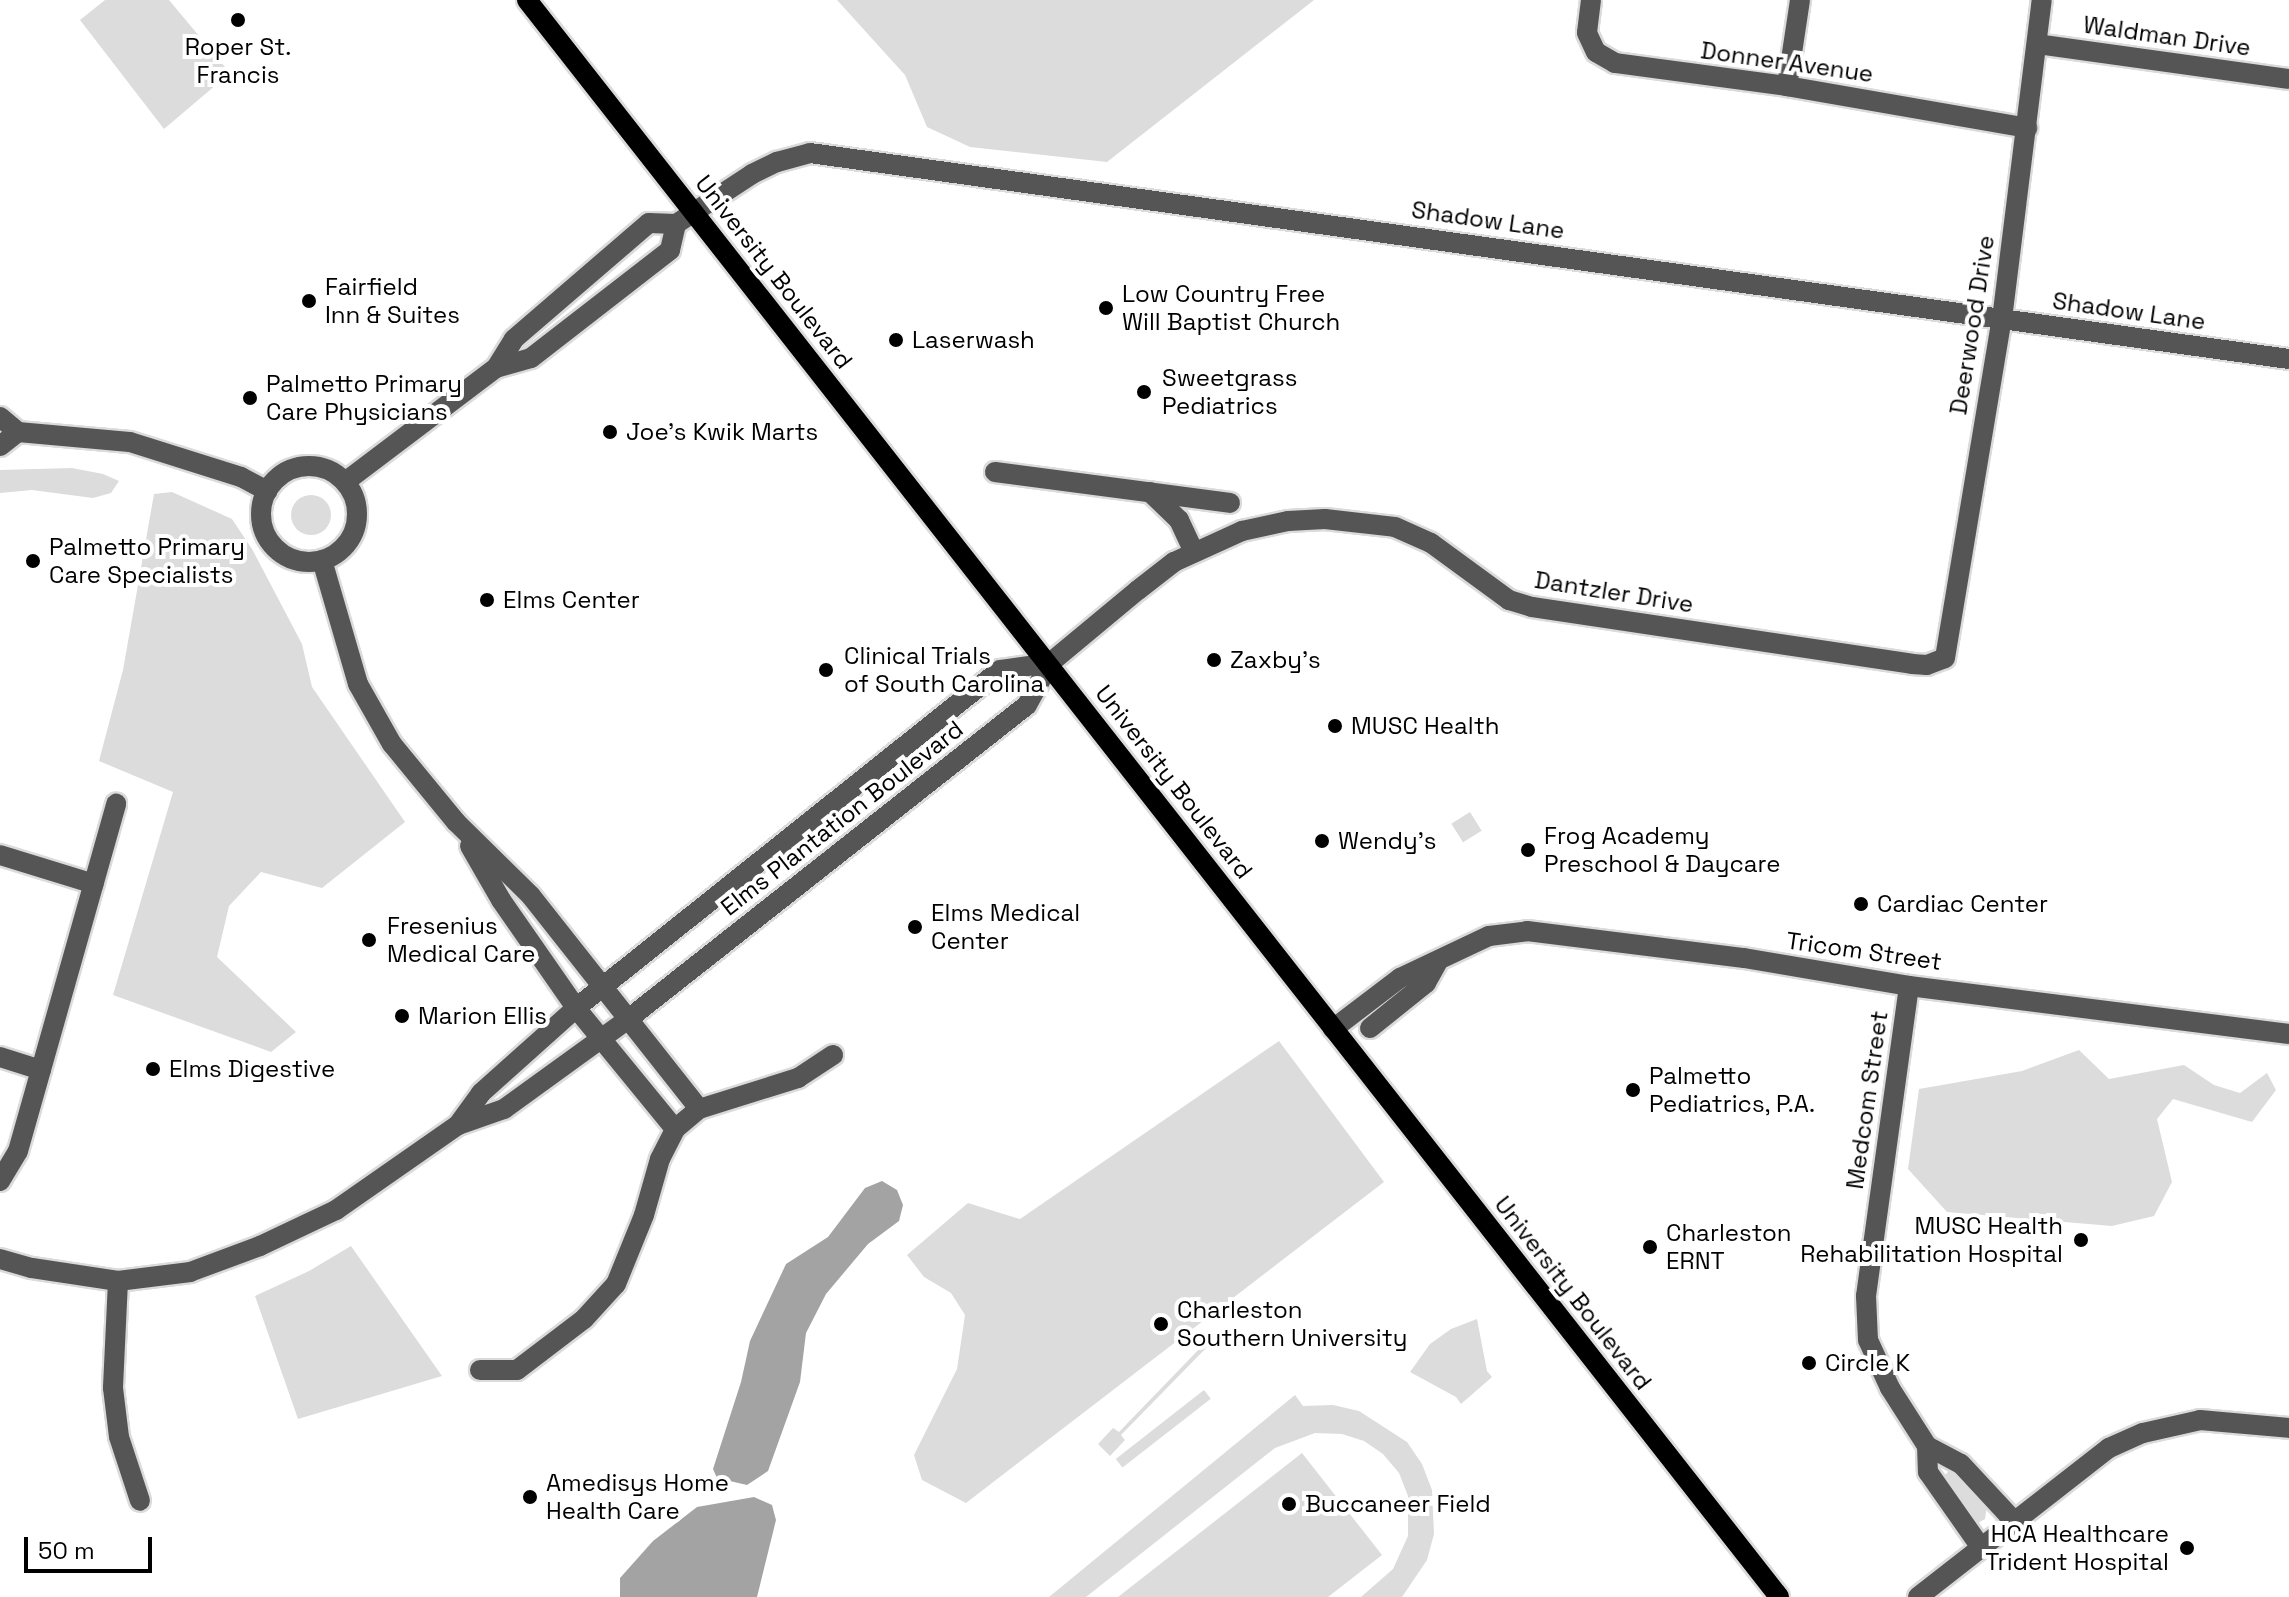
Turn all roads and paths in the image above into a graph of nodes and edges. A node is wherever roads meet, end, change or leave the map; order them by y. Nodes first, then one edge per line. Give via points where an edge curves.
1 (527, 0) edge
2 (1591, 0) edge
3 (1800, 0) edge
4 (2042, 0) edge
5 (2037, 44) junction
6 (2289, 79) edge
7 (1787, 86) junction
8 (2027, 128) junction
9 (685, 218) junction
10 (2002, 319) junction
11 (2289, 359) edge
12 (496, 368) junction
13 (0, 417) edge
14 (18, 432) junction
15 (0, 446) edge
16 (995, 472) dead end
17 (345, 482) junction
18 (267, 491) junction
19 (1149, 491) junction
20 (1230, 503) dead end
21 (1194, 552) junction
22 (322, 560) junction
23 (1945, 658) joint
24 (1050, 663) junction
25 (116, 804) dead end
26 (456, 822) junction
27 (0, 855) edge
28 (94, 884) junction
29 (1437, 963) junction
30 (1909, 986) junction
31 (605, 987) junction
32 (576, 1008) junction
33 (627, 1020) junction
34 (1370, 1028) dead end
35 (1333, 1029) junction
36 (2289, 1034) edge
37 (604, 1037) junction
38 (833, 1055) dead end
39 (0, 1057) edge
40 (41, 1070) junction
41 (699, 1109) junction
42 (458, 1125) junction
43 (675, 1129) junction
44 (0, 1181) edge
45 (0, 1259) edge
46 (118, 1281) junction
47 (480, 1370) dead end
48 (2289, 1428) edge
49 (1927, 1446) junction
50 (140, 1501) dead end
51 (2014, 1521) junction
52 (1980, 1546) junction
53 (1779, 1597) edge
54 (1918, 1597) edge

1 - 9 main road, University Boulevard
2 - 7 street, Donner Avenue via 1587,33 1596,52 1615,63
3 - 7 street
4 - 5 street, Deerwood Drive
5 - 6 street, Waldman Drive
5 - 8 street, Deerwood Drive
7 - 8 street, Donner Avenue
8 - 10 street, Deerwood Drive
9 - 10 street, Shadow Lane via 777,162 810,153 831,154
9 - 12 street via 670,250 531,358
9 - 12 street via 649,223 514,339
9 - 24 main road, University Boulevard
10 - 11 street, Shadow Lane
10 - 23 street, Deerwood Drive
12 - 17 street
13 - 14 street
14 - 15 street
14 - 18 street via 130,442 241,477
16 - 19 street
17 - 18 street via 333,473 304,467 289,471
17 - 22 street via 357,510 356,525 340,551
18 - 22 street via 261,519 273,546 298,561
19 - 20 street
19 - 21 street via 1179,520
21 - 23 street, Dantzler Drive via 1242,531 1288,521 1325,519 1395,527 1431,543 1509,600 1532,607 1912,664
21 - 24 street, Dantzler Drive via 1138,590
22 - 26 street via 358,684 392,744
24 - 31 street, Elms Plantation Boulevard via 1000,670
24 - 33 street, Elms Plantation Boulevard via 1027,705
24 - 35 main road, University Boulevard
25 - 28 street
26 - 31 street via 531,896
26 - 32 street via 501,900
27 - 28 street
28 - 40 street
29 - 30 street, Tricom Street via 1489,936 1527,931 1744,958
29 - 34 street, Tricom Street via 1426,983
29 - 35 street, Tricom Street via 1400,978
30 - 36 street, Tricom Street
30 - 49 street, Medcom Street via 1866,1296 1868,1340 1890,1388
31 - 32 street, Elms Plantation Boulevard
31 - 33 street
32 - 37 street
32 - 42 street, Elms Plantation Boulevard via 481,1093
33 - 37 street, Elms Plantation Boulevard
33 - 41 street
35 - 53 main road, University Boulevard
37 - 42 street, Elms Plantation Boulevard via 504,1109
37 - 43 street
38 - 41 street via 798,1078
39 - 40 street
40 - 44 street via 18,1151
41 - 43 street
42 - 46 street, Elms Plantation Boulevard via 336,1210 260,1246 190,1272
43 - 47 street via 616,1284 584,1319 517,1370
45 - 46 street, Elms Plantation Boulevard
46 - 50 street via 113,1388 119,1437
48 - 51 street via 2200,1420 2143,1433 2109,1448
49 - 51 street, Medcom Street via 1961,1464
49 - 52 street, Medcom Street via 1928,1472
51 - 52 street
52 - 54 street

